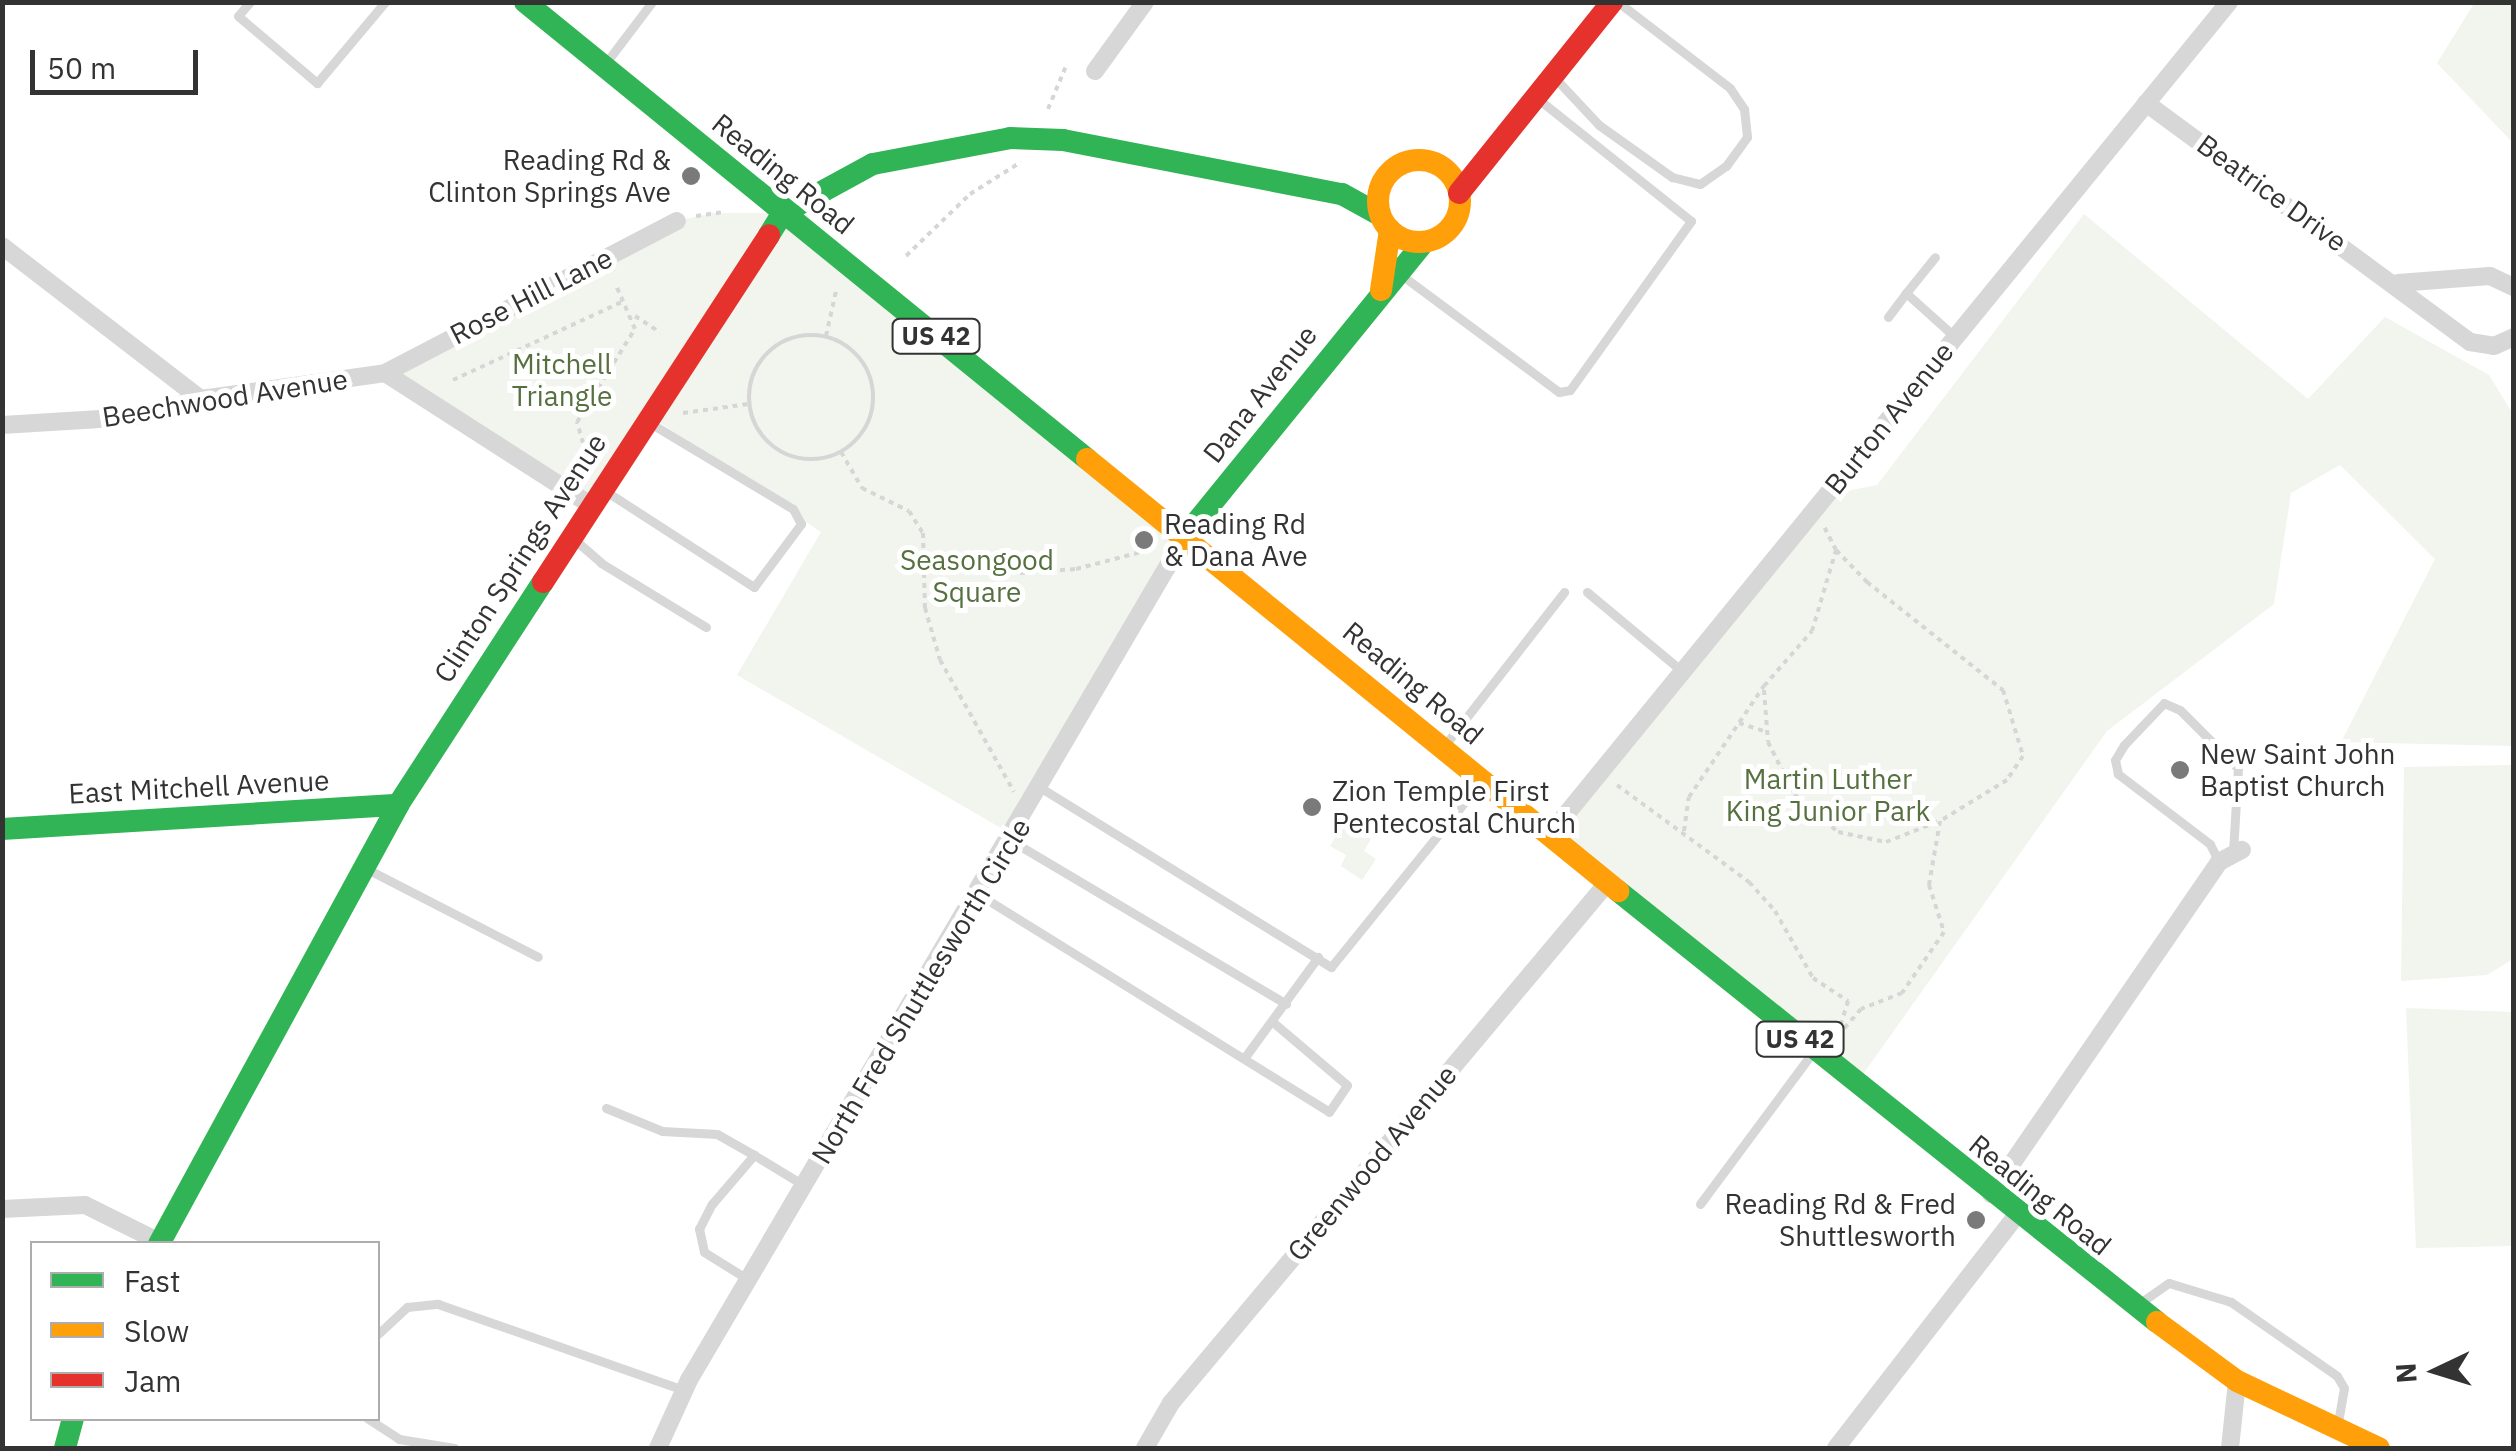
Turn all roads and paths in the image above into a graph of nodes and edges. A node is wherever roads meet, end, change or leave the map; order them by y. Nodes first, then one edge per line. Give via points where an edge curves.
1 (250, 2) edge
2 (385, 2) edge
3 (526, 2) edge
4 (652, 2) edge
5 (1145, 2) edge
6 (1615, 2) edge
7 (2229, 2) edge
8 (603, 66) junction
9 (1066, 66) dead end
10 (1095, 71) dead end
11 (1552, 76) junction
12 (1536, 97) junction
13 (2146, 103) junction
14 (1048, 109) dead end
15 (1492, 152) junction
16 (1025, 159) dead end
17 (1438, 165) junction
18 (1383, 181) junction
19 (1342, 194) junction
20 (1460, 194) junction
21 (726, 212) dead end
22 (783, 213) junction
23 (677, 221) joint
24 (1385, 222) junction
25 (1424, 242) junction
26 (2, 246) edge
27 (906, 256) dead end
28 (1935, 257) dead end
29 (1400, 274) junction
30 (2398, 284) junction
31 (616, 285) dead end
32 (2514, 287) edge
33 (1381, 290) junction
34 (836, 291) dead end
35 (1906, 294) junction
36 (624, 301) junction
37 (634, 316) junction
38 (1888, 317) dead end
39 (660, 332) dead end
40 (826, 336) junction
41 (1955, 337) junction
42 (2514, 337) edge
43 (385, 374) junction
44 (453, 380) dead end
45 (201, 399) junction
46 (748, 404) junction
47 (684, 413) dead end
48 (645, 420) junction
49 (2, 425) edge
50 (583, 443) dead end
51 (841, 452) junction
52 (595, 496) junction
53 (1816, 508) junction
54 (570, 534) junction
55 (1186, 534) junction
56 (1152, 549) dead end
57 (1836, 550) junction
58 (924, 562) junction
59 (1564, 592) dead end
60 (1587, 592) dead end
61 (706, 626) dead end
62 (1682, 672) junction
63 (1764, 686) junction
64 (1739, 723) junction
65 (1768, 732) junction
66 (1444, 747) junction
67 (1600, 773) junction
68 (1483, 779) junction
69 (1041, 788) junction
70 (398, 805) junction
71 (1026, 814) junction
72 (1940, 821) junction
73 (2, 829) edge
74 (1684, 831) junction
75 (1550, 834) junction
76 (1010, 840) junction
77 (2231, 856) junction
78 (365, 867) junction
79 (1608, 882) junction
80 (978, 894) junction
81 (538, 957) dead end
82 (1318, 957) junction
83 (1286, 1004) junction
84 (1274, 1022) junction
85 (1844, 1030) junction
86 (1818, 1053) junction
87 (1245, 1056) junction
88 (606, 1108) dead end
89 (754, 1155) junction
90 (804, 1186) junction
91 (1991, 1194) junction
92 (1700, 1204) dead end
93 (2, 1209) edge
94 (2018, 1215) junction
95 (155, 1241) edge
96 (160, 1241) edge
97 (748, 1280) junction
98 (2134, 1308) junction
99 (380, 1332) edge
100 (2237, 1381) junction
101 (684, 1390) junction
102 (72, 1421) edge
103 (373, 1421) edge
104 (2337, 1431) junction
105 (65, 1448) edge
106 (454, 1448) edge
107 (658, 1448) edge
108 (1145, 1448) edge
109 (1836, 1448) edge
110 (2230, 1448) edge
111 (2379, 1448) edge

1 - 2 lane via 238,16 317,83
3 - 8 street, Reading Road / US 42
4 - 8 lane
5 - 10 street
6 - 11 street
6 - 11 lane via 1730,88 1744,110 1747,137 1726,166 1700,184 1672,177 1599,125
7 - 13 street, Burton Avenue
8 - 22 street, Reading Road / US 42
9 - 14 path
11 - 12 street
12 - 15 street
12 - 29 lane via 1691,222 1570,390 1559,392
13 - 30 street, Beatrice Drive
13 - 41 street, Burton Avenue
15 - 17 street
15 - 20 street
16 - 27 path via 970,194
17 - 18 street via 1401,164
17 - 20 street
18 - 19 street, Clinton Springs Avenue
18 - 24 street
19 - 22 street, Clinton Springs Avenue via 1063,140 1010,138 957,143 874,164
19 - 24 street, Clinton Springs Avenue
20 - 25 street via 1448,230
21 - 23 path
22 - 48 street, Clinton Springs Avenue
22 - 55 street, Reading Road / US 42
23 - 43 street, Rose Hill Lane
24 - 25 street
24 - 33 street
25 - 29 street, Dana Avenue
26 - 45 street
28 - 35 lane
29 - 33 street, Dana Avenue
30 - 32 street via 2490,276
30 - 42 street, Beatrice Drive via 2470,342 2494,346
31 - 36 path
33 - 55 street, Dana Avenue
34 - 40 path
35 - 38 lane
35 - 41 lane
36 - 37 path
36 - 44 path
37 - 39 path
37 - 50 path via 636,328 577,422
40 - 46 path via 795,336 766,353 749,386
40 - 51 path via 861,360 874,400 869,421
41 - 53 street, Burton Avenue
43 - 45 street, Beechwood Avenue
43 - 52 street, Beechwood Avenue
45 - 49 street, Beechwood Avenue via 133,416
46 - 47 path
46 - 51 path via 762,436 790,457
48 - 52 street, Clinton Springs Avenue
48 - 52 lane via 802,516 762,584 754,587
51 - 58 path via 862,488 909,511 923,533
52 - 54 street, Clinton Springs Avenue
53 - 57 path
53 - 62 street, Burton Avenue
54 - 61 lane via 601,563
54 - 70 street, Clinton Springs Avenue
55 - 66 street, Reading Road / US 42
55 - 69 street, North Fred Shuttlesworth Circle
56 - 58 path via 1076,569 1020,573
57 - 63 path via 1812,631
57 - 72 path via 1866,582 2003,690 2023,756 2007,780
58 - 71 path via 925,608 940,660
59 - 66 lane
60 - 62 lane
62 - 67 street, Burton Avenue
63 - 64 path
63 - 65 path
64 - 65 path
64 - 74 path via 1689,797
65 - 72 path via 1794,794 1838,832 1886,842
66 - 68 street, Reading Road / US 42
67 - 74 path
67 - 75 street, Burton Avenue
68 - 75 street, Reading Road / US 42
68 - 82 lane via 1331,968
69 - 71 street, North Fred Shuttlesworth Circle
69 - 82 lane
70 - 73 street, East Mitchell Avenue
70 - 78 street, Clinton Springs Avenue
71 - 76 street, North Fred Shuttlesworth Circle
72 - 85 path via 1929,885 1944,932 1902,993 1861,1009
74 - 85 path via 1775,910 1813,978 1848,1001
75 - 79 street, Reading Road / US 42
76 - 80 street, North Fred Shuttlesworth Circle
76 - 83 lane
77 - 77 lane via 2238,768 2164,703 2114,760 2118,774
77 - 91 street
78 - 81 lane
78 - 96 street, Clinton Springs Avenue
79 - 86 street, Reading Road / US 42
79 - 108 street, Greenwood Avenue via 1171,1404
80 - 87 lane
80 - 90 street, North Fred Shuttlesworth Circle
82 - 83 lane
83 - 84 lane
84 - 87 lane
84 - 87 lane via 1347,1085 1329,1112
85 - 86 path
86 - 91 street, Reading Road / US 42
86 - 92 lane
88 - 89 lane via 662,1131 718,1134
89 - 90 lane
89 - 97 lane via 699,1229 704,1252
90 - 97 street, North Fred Shuttlesworth Circle
91 - 94 street, Reading Road / US 42
93 - 95 street via 85,1205
94 - 98 street, Reading Road / US 42
94 - 109 street
97 - 101 street, North Fred Shuttlesworth Circle
98 - 100 street, Reading Road / US 42
98 - 104 lane via 2170,1283 2231,1302 2337,1376 2344,1388
99 - 101 lane via 408,1307 438,1304
100 - 104 street, Reading Road / US 42
100 - 110 street
101 - 107 street, North Fred Shuttlesworth Circle
102 - 105 street
103 - 106 lane via 400,1439
104 - 111 street, Reading Road / US 42

